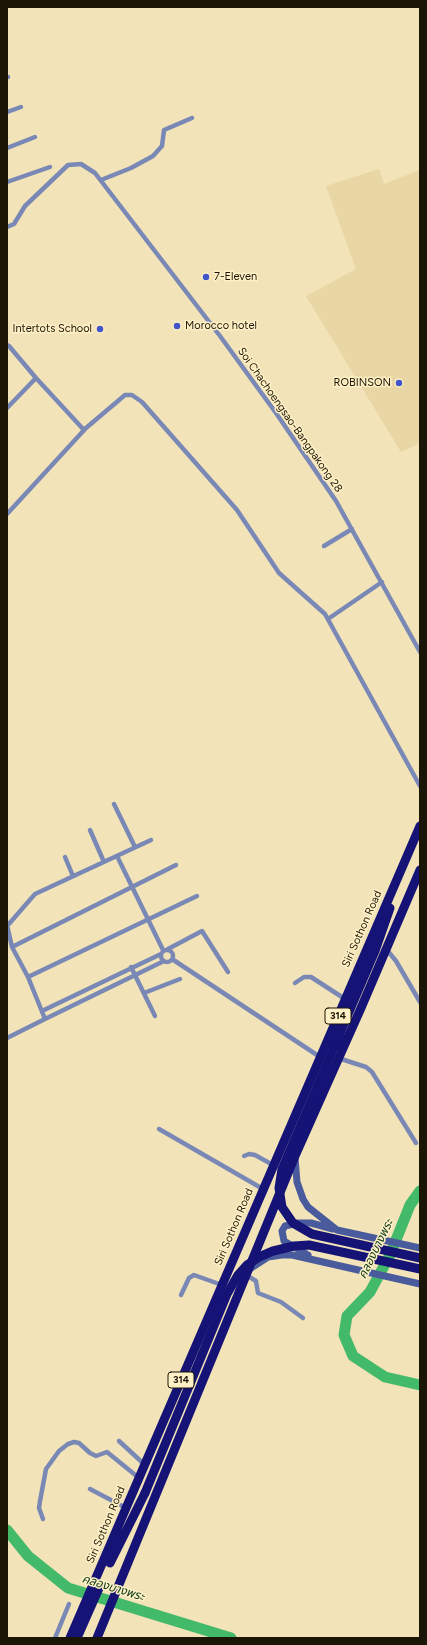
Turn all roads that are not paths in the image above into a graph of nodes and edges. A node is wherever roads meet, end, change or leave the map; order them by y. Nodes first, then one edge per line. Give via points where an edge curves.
1 (21, 107) dead end
2 (7, 112) edge
3 (192, 118) dead end
4 (35, 137) dead end
5 (7, 148) edge
6 (50, 167) dead end
7 (101, 180) junction
8 (7, 182) edge
9 (7, 227) edge
10 (7, 345) edge
11 (36, 378) junction
12 (7, 408) edge
13 (84, 430) junction
14 (7, 514) edge
15 (352, 529) junction
16 (324, 546) dead end
17 (382, 582) junction
18 (328, 619) junction
19 (420, 652) edge
20 (420, 786) edge
21 (114, 804) dead end
22 (420, 826) edge
23 (90, 830) dead end
24 (151, 840) dead end
25 (135, 847) junction
26 (117, 856) junction
27 (64, 857) dead end
28 (104, 862) junction
29 (176, 865) dead end
30 (403, 865) junction
31 (420, 870) edge
32 (73, 876) junction
33 (132, 886) junction
34 (197, 896) dead end
35 (149, 919) junction
36 (8, 925) edge
37 (12, 948) junction
38 (387, 950) junction
39 (164, 951) junction
40 (172, 959) junction
41 (164, 961) junction
42 (131, 967) junction
43 (228, 972) dead end
44 (134, 975) junction
45 (28, 977) junction
46 (180, 979) dead end
47 (296, 983) dead end
48 (144, 993) junction
49 (345, 998) junction
50 (420, 1002) edge
51 (42, 1011) junction
52 (155, 1016) dead end
53 (45, 1019) junction
54 (7, 1038) edge
55 (320, 1057) junction
56 (338, 1058) junction
57 (159, 1129) dead end
58 (416, 1143) dead end
59 (244, 1156) dead end
60 (295, 1156) junction
61 (273, 1165) junction
62 (263, 1189) junction
63 (256, 1206) junction
64 (271, 1214) junction
65 (337, 1230) junction
66 (246, 1231) junction
67 (263, 1235) junction
68 (416, 1247) edge
69 (420, 1258) edge
70 (322, 1262) junction
71 (420, 1269) edge
72 (247, 1272) junction
73 (416, 1284) edge
74 (222, 1285) junction
75 (181, 1295) dead end
76 (303, 1318) dead end
77 (119, 1441) dead end
78 (145, 1465) junction
79 (139, 1478) junction
80 (90, 1489) dead end
81 (126, 1508) junction
82 (43, 1519) dead end
83 (109, 1556) junction
84 (69, 1604) dead end
85 (75, 1634) edge
86 (55, 1638) edge
87 (97, 1638) edge

1 - 2 street
3 - 7 street via 164,130 162,146 153,156
4 - 5 street
6 - 8 street
7 - 9 street, Soi Chachoengsao-Bangpakong 28 via 86,166 76,163 68,165 24,206 14,224
7 - 15 street, Soi Chachoengsao-Bangpakong 28 via 273,409 336,501
10 - 11 street
11 - 12 street
11 - 13 street
13 - 14 street
13 - 18 street via 125,395 132,395 142,402 237,510 279,573
15 - 16 street
15 - 17 street, Soi Chachoengsao-Bangpakong 28
17 - 18 street
17 - 19 street, Soi Chachoengsao-Bangpakong 28
18 - 20 street
21 - 25 street
22 - 30 highway, Siri Sothon Road / 314
23 - 28 street
24 - 25 street
25 - 26 street
26 - 28 street
26 - 33 street
27 - 32 street
28 - 32 street
29 - 33 street
30 - 49 highway, Siri Sothon Road / 314
30 - 69 highway, bridge via 375,951 282,1168 279,1188 282,1207 293,1223 312,1234
31 - 38 highway, 314
32 - 36 street via 35,894
33 - 35 street
33 - 37 street
34 - 35 street
35 - 39 street
35 - 45 street
36 - 37 street
37 - 45 street
38 - 50 street
38 - 56 highway, 314
39 - 40 street via 173,953
39 - 41 street via 161,958
39 - 42 street
39 - 43 street via 202,931
40 - 41 street
40 - 55 street
41 - 44 street
42 - 44 street
42 - 51 street
44 - 48 street
44 - 53 street
45 - 51 street
46 - 48 street
47 - 49 street via 304,977 311,977
48 - 52 street
49 - 55 highway, Siri Sothon Road / 314
51 - 53 street
53 - 54 street
55 - 61 highway, Siri Sothon Road / 314
56 - 58 street via 366,1067 372,1072
56 - 60 highway, 314
57 - 62 street
59 - 61 street via 255,1155
60 - 64 highway, 314
60 - 65 main road via 297,1182 303,1199 308,1207
61 - 62 highway, Siri Sothon Road / 314
62 - 63 highway, Siri Sothon Road / 314
63 - 64 highway via 262,1215
63 - 66 highway, Siri Sothon Road / 314
64 - 67 highway, 314
65 - 68 main road
65 - 70 main road via 311,1223 298,1223 286,1226 282,1231 284,1242
66 - 67 highway via 255,1228
66 - 74 highway, Siri Sothon Road / 314
67 - 72 highway, 314
70 - 72 main road via 282,1255 268,1257
70 - 73 main road
71 - 83 highway, bridge via 309,1245 273,1251 247,1265 229,1290 145,1493
72 - 76 street via 256,1281 258,1293 281,1302
72 - 87 highway, 314
74 - 75 street via 198,1275 191,1275
74 - 78 highway, Siri Sothon Road / 314
77 - 78 street
78 - 79 highway, Siri Sothon Road / 314
79 - 81 highway, Siri Sothon Road / 314
79 - 82 street via 107,1452 96,1456 79,1443 68,1444 59,1451 46,1469 39,1508
80 - 81 street
81 - 83 highway, Siri Sothon Road / 314
83 - 85 highway, Siri Sothon Road / 314
84 - 86 street

